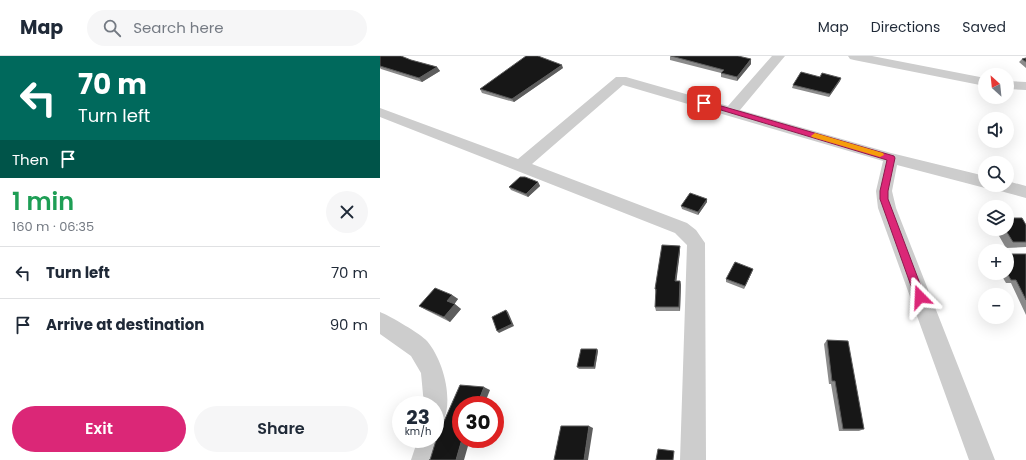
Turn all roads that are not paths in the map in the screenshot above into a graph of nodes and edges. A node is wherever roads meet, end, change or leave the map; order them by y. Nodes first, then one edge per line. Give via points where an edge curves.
1 (779, 56) edge
2 (854, 56) edge
3 (978, 81) edge
4 (1014, 85) edge
5 (1026, 86) edge
6 (731, 111) junction
7 (383, 115) edge
8 (891, 158) junction
9 (520, 166) junction
10 (978, 180) edge
11 (1014, 189) edge
12 (1026, 192) edge
13 (380, 322) edge
14 (435, 396) edge
15 (428, 448) edge
16 (424, 460) edge
17 (693, 460) edge
18 (982, 460) edge

1 - 6 street
2 - 3 street
4 - 5 street
6 - 8 street
6 - 9 street via 621,80
7 - 9 street
8 - 10 street
8 - 18 street via 884,191 887,208
9 - 17 street via 681,228 690,234 696,243
11 - 12 street
13 - 14 street via 419,348 432,371
15 - 16 street

